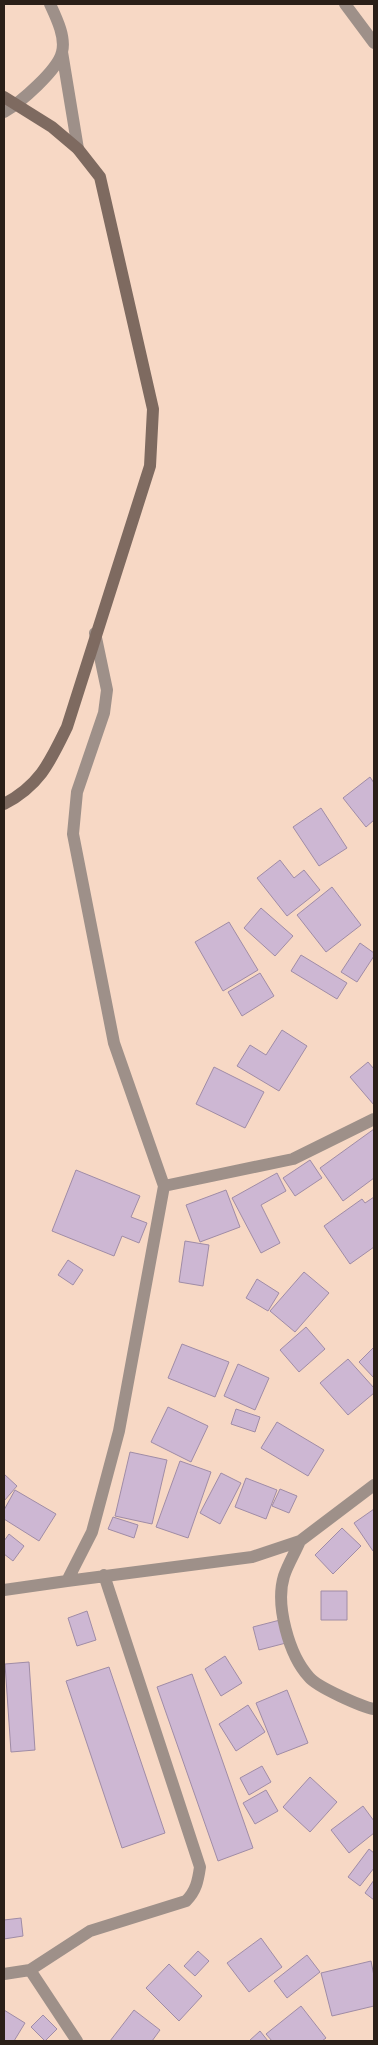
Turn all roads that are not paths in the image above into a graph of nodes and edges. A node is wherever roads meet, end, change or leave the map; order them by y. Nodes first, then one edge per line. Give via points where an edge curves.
1 (50, 4) edge
2 (345, 4) edge
3 (374, 43) edge
4 (62, 52) junction
5 (4, 97) edge
6 (18, 104) junction
7 (4, 112) edge
8 (78, 148) junction
9 (95, 633) junction
10 (4, 804) edge
11 (374, 1119) edge
12 (164, 1186) junction
13 (374, 1485) edge
14 (300, 1541) junction
15 (104, 1575) junction
16 (67, 1581) junction
17 (4, 1590) edge
18 (374, 1710) edge
19 (30, 1970) junction
20 (4, 1974) edge
21 (77, 2041) edge

1 - 4 street via 60,27
2 - 3 street
4 - 6 street via 48,74
4 - 8 street
5 - 6 street
6 - 7 street
6 - 8 street
8 - 9 street via 100,177 153,409 150,466
9 - 10 street via 67,726 49,764 24,794
9 - 12 street via 108,690 104,713 77,792 73,834 114,1043
11 - 12 street via 292,1159
12 - 16 street via 119,1431 92,1532
13 - 14 street
14 - 15 street via 252,1557
14 - 18 street via 284,1577 282,1599 282,1622 294,1650 310,1678 334,1693
15 - 16 street
15 - 19 street via 200,1867 198,1881 186,1901 90,1931
16 - 17 street
19 - 20 street
19 - 21 street

